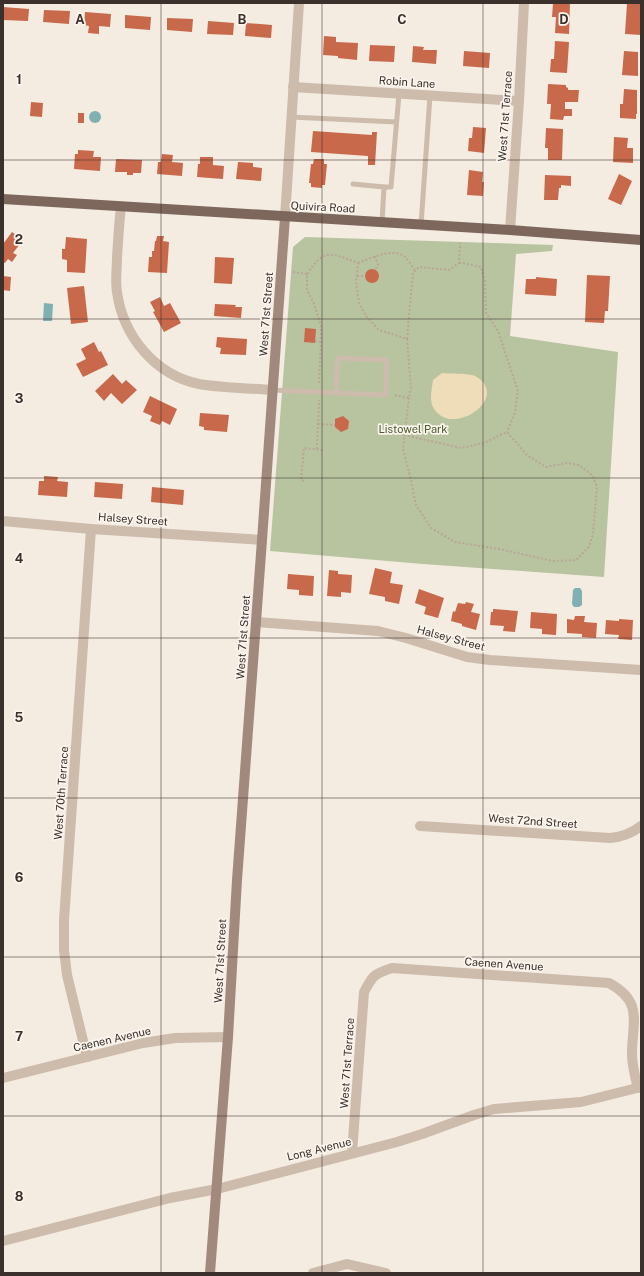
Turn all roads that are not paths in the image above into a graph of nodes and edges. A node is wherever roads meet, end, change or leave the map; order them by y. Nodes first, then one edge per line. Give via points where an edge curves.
1 (299, 3) edge
2 (524, 3) edge
3 (293, 87) junction
4 (399, 94) junction
5 (430, 96) junction
6 (519, 101) junction
7 (291, 117) junction
8 (396, 122) junction
9 (353, 184) dead end
10 (384, 187) junction
11 (3, 199) edge
12 (121, 207) junction
13 (285, 217) junction
14 (382, 223) junction
15 (421, 225) junction
16 (510, 230) junction
17 (641, 240) edge
18 (272, 390) junction
19 (336, 392) junction
20 (3, 521) edge
21 (91, 529) junction
22 (262, 540) junction
23 (256, 622) junction
24 (641, 670) edge
25 (420, 826) dead end
26 (641, 826) edge
27 (372, 976) joint
28 (228, 1037) junction
29 (87, 1057) junction
30 (3, 1078) edge
31 (640, 1088) edge
32 (352, 1153) junction
33 (217, 1189) junction
34 (3, 1241) edge
35 (210, 1273) edge
36 (313, 1273) edge
37 (386, 1273) edge

1 - 3 street, West 71st Street
2 - 6 street, West 71st Terrace
3 - 4 street, Robin Lane
3 - 7 street, West 71st Street
4 - 5 street, Robin Lane
4 - 8 lane
5 - 6 street, Robin Lane
5 - 15 lane
6 - 16 street, West 71st Terrace
7 - 8 lane
7 - 13 street, West 71st Street
8 - 10 lane via 391,187
9 - 10 lane
10 - 14 lane
11 - 12 main road, Quivira Road
12 - 13 main road, Quivira Road
12 - 18 street via 116,291 124,323 132,337 147,355 164,369 182,378 199,384
13 - 14 main road, Quivira Road
13 - 18 street, West 71st Street
14 - 15 main road, Quivira Road
15 - 16 main road, Quivira Road
16 - 17 main road, Quivira Road
18 - 19 lane
18 - 22 street, West 71st Street
19 - 19 lane via 386,395 387,360 338,358
20 - 21 street, Halsey Street
21 - 22 street, Halsey Street
21 - 29 street, West 70th Terrace via 64,920 67,975
22 - 23 street, West 71st Street
23 - 24 street, Halsey Street via 378,631 467,657 490,660
23 - 28 street, West 71st Street
25 - 26 street, West 72nd Street via 610,838 633,833
27 - 31 street, Caenen Avenue via 392,968 609,983 627,996 633,1009 633,1070
27 - 32 street, West 71st Terrace via 364,992
28 - 29 street, Caenen Avenue via 175,1038
28 - 33 street, West 71st Street
29 - 30 street, Caenen Avenue
31 - 32 street, Long Avenue via 581,1102 494,1109 422,1134
32 - 33 street, Long Avenue
33 - 34 street, Long Avenue via 170,1198
33 - 35 street, West 71st Street
36 - 37 street via 347,1264

